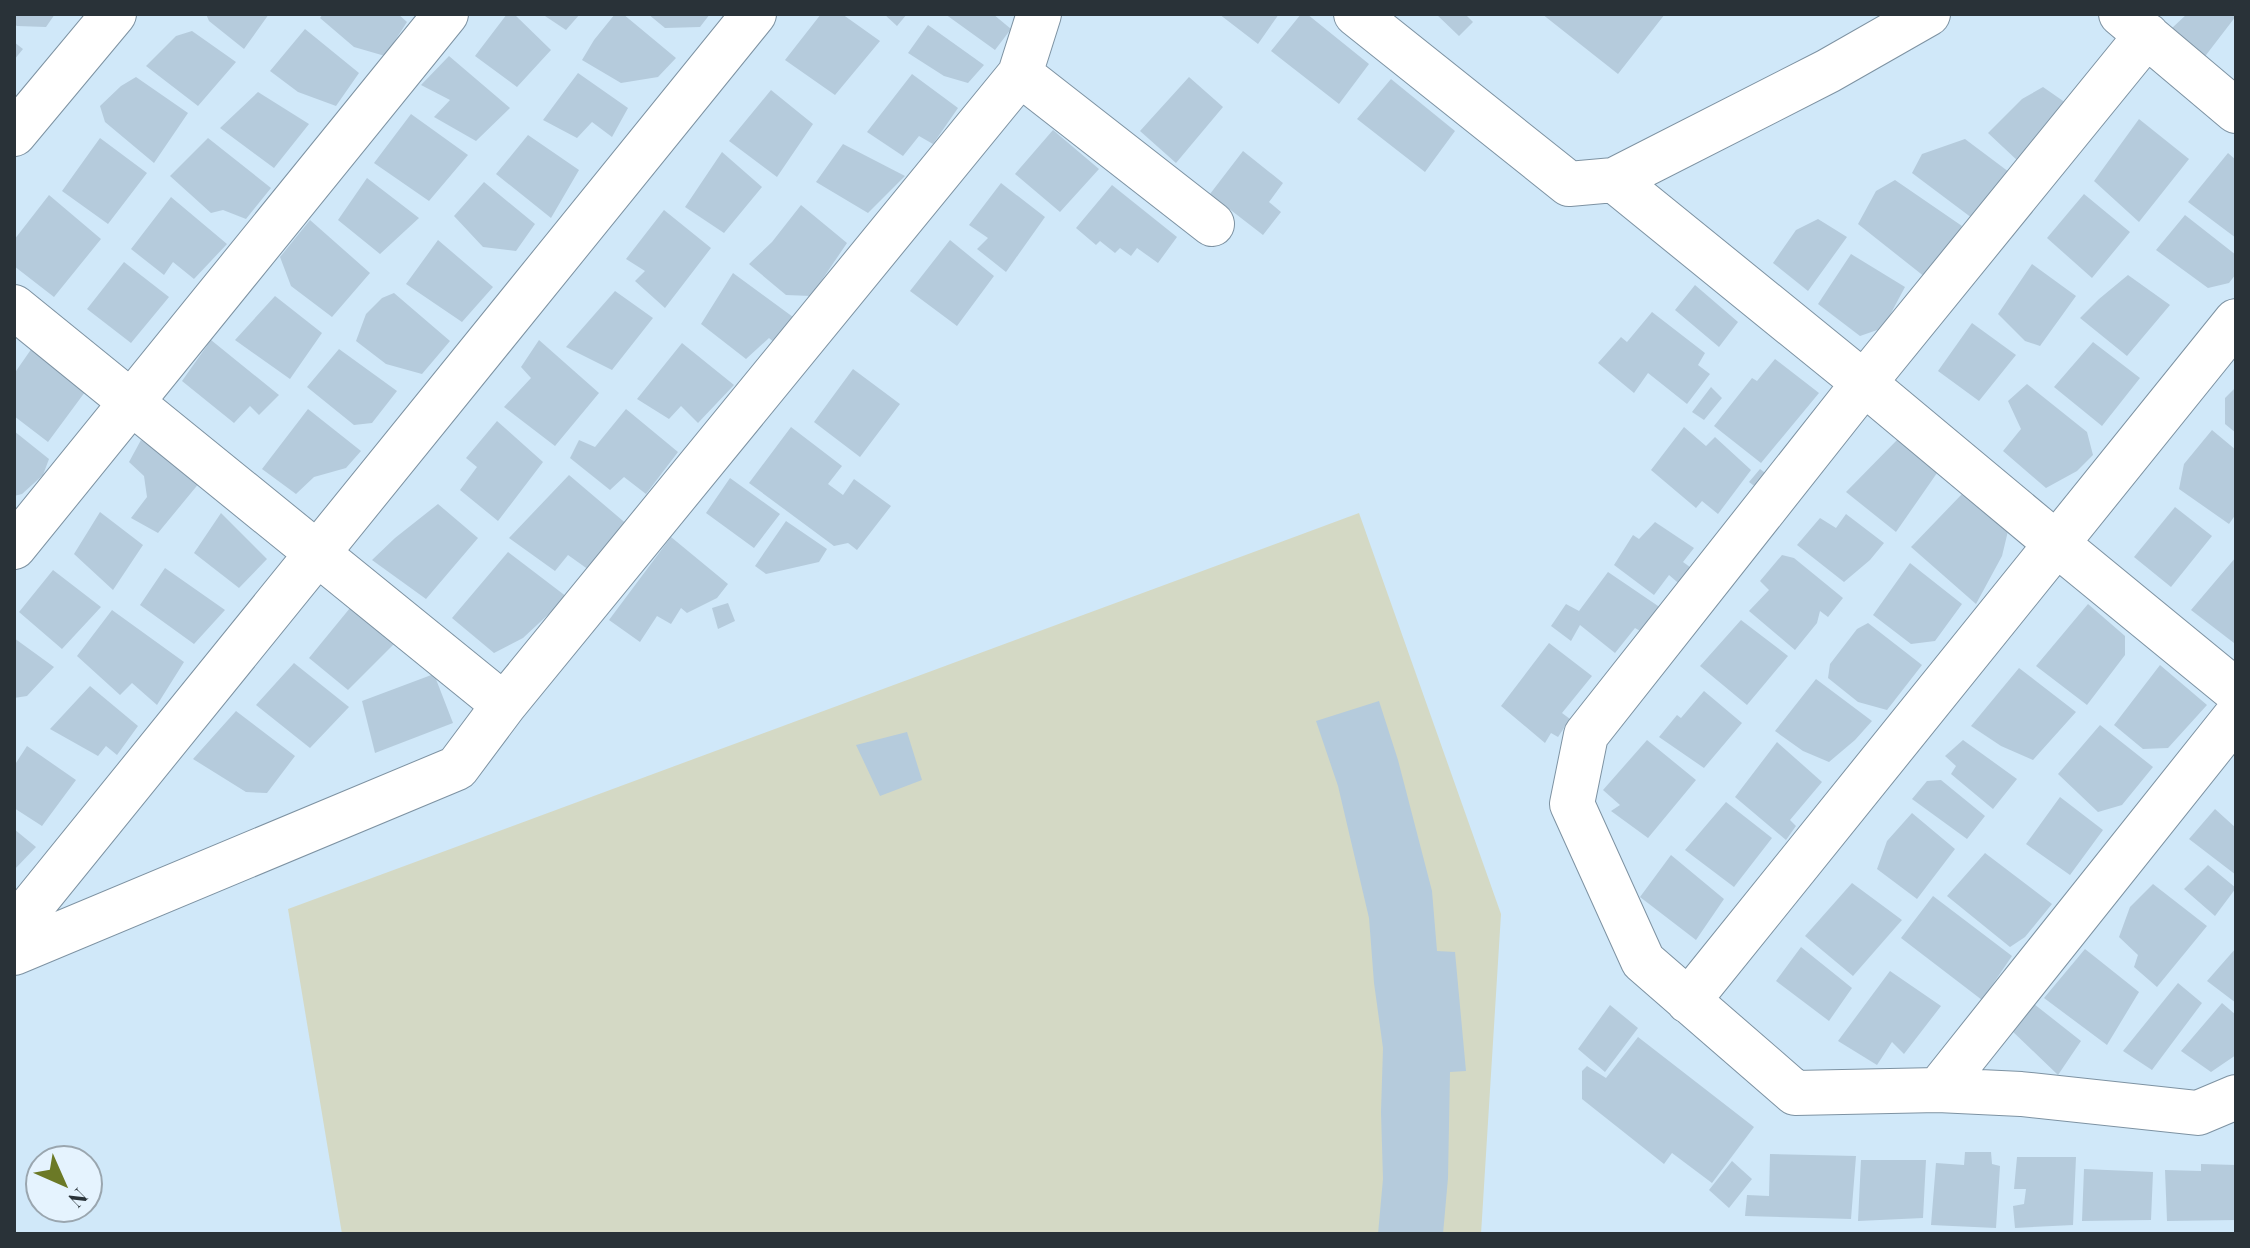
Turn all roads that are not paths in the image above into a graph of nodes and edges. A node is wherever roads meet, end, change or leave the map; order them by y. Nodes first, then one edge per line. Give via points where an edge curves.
1 (114, 14) edge
2 (446, 14) edge
3 (754, 14) edge
4 (1039, 14) edge
5 (1356, 14) edge
6 (1928, 14) edge
7 (2134, 25) edge
8 (1020, 74) junction
9 (2236, 111) edge
10 (14, 134) edge
11 (1614, 180) junction
12 (1212, 224) dead end
13 (14, 307) edge
14 (2236, 321) edge
15 (1864, 383) junction
16 (132, 403) junction
17 (2058, 545) junction
18 (14, 547) edge
19 (316, 553) junction
20 (2236, 691) edge
21 (504, 705) junction
22 (2236, 716) edge
23 (14, 928) edge
24 (14, 953) edge
25 (1688, 1001) junction
26 (1938, 1090) junction
27 (2236, 1097) edge

1 - 10 street
2 - 16 street
3 - 19 street
4 - 8 street
5 - 11 street via 1569,184
6 - 11 street
7 - 9 street
7 - 15 street
8 - 12 street
8 - 21 street
11 - 15 street
13 - 16 street
14 - 17 street
15 - 17 street
15 - 25 street via 1586,735 1572,804 1643,961
16 - 18 street
16 - 19 street
17 - 20 street
17 - 25 street
19 - 21 street
19 - 23 street
21 - 24 street via 457,768
22 - 26 street
25 - 26 street via 1795,1093
26 - 27 street via 2198,1113

